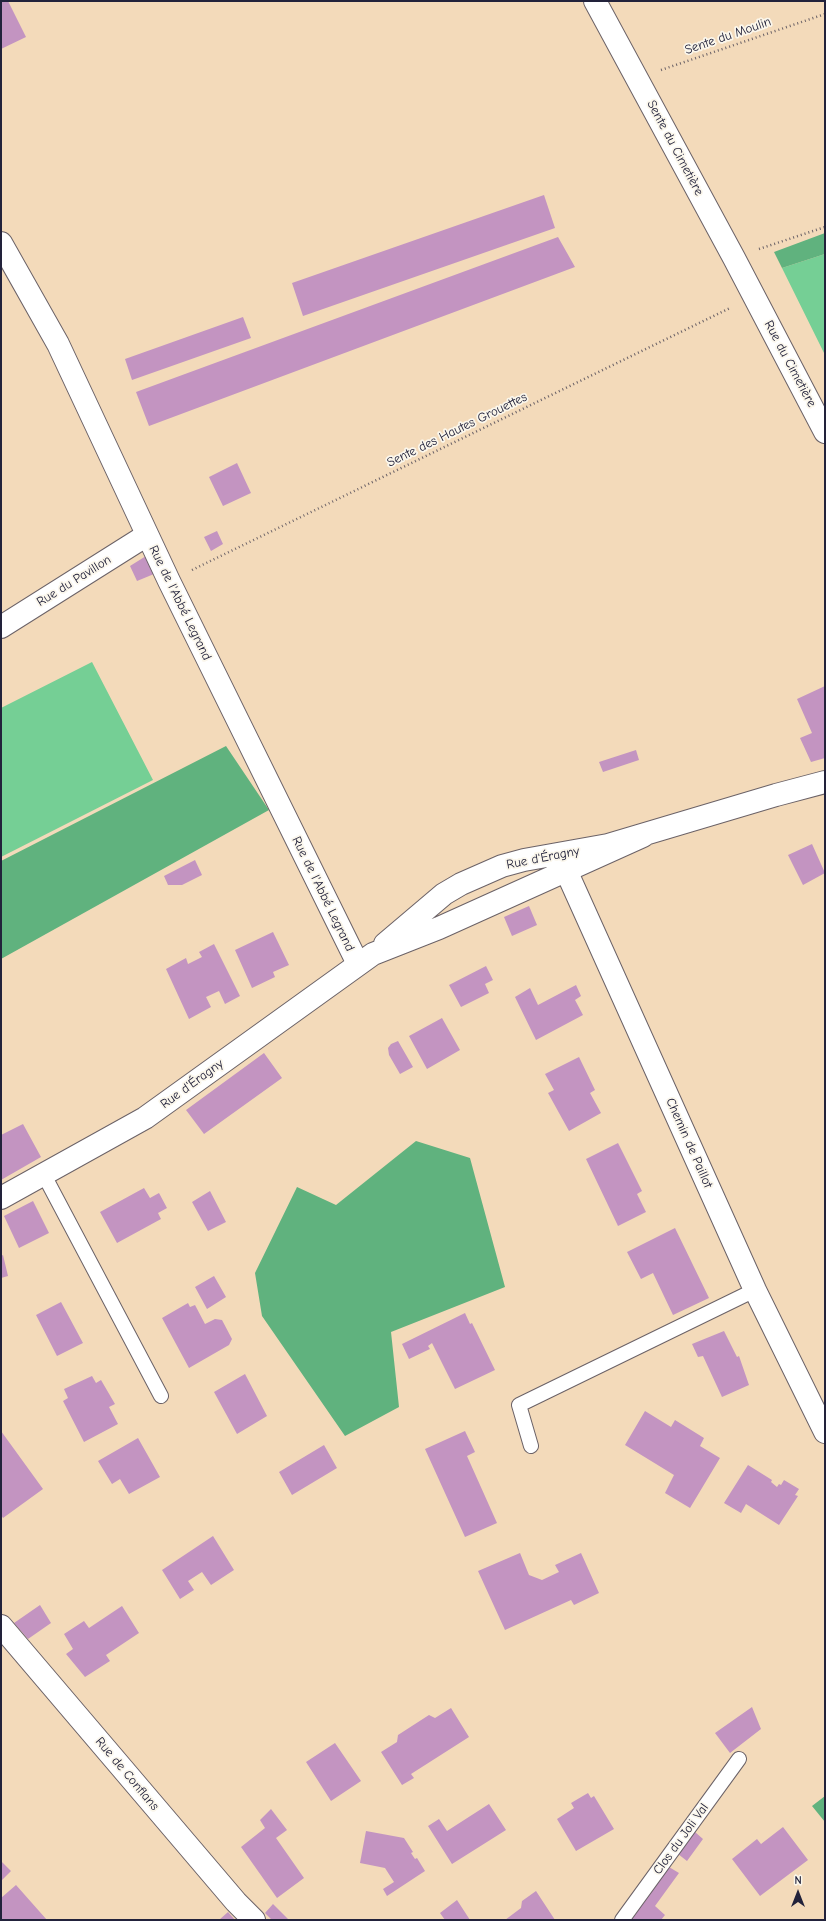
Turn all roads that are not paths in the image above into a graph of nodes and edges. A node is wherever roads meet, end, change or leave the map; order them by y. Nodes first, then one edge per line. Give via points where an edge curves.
1 (594, 1) edge
2 (1, 243) edge
3 (754, 297) joint
4 (825, 432) edge
5 (147, 535) junction
6 (1, 627) edge
7 (825, 782) edge
8 (643, 836) junction
9 (551, 856) junction
10 (566, 872) junction
11 (366, 959) junction
12 (44, 1174) junction
13 (1, 1198) edge
14 (755, 1290) junction
15 (161, 1396) dead end
16 (825, 1432) edge
17 (532, 1446) dead end
18 (1, 1626) edge
19 (739, 1759) dead end
20 (254, 1920) edge
21 (622, 1920) edge

1 - 3 street, Sente du Cimetière via 638,78
2 - 5 street, Rue de l'Abbé Legrand via 58,344
3 - 4 street, Rue du Cimetière
5 - 6 street, Rue du Pavillon
5 - 11 street, Rue de l'Abbé Legrand
7 - 8 street, Rue d'Éragny
8 - 9 street, Rue d'Éragny
8 - 10 street, Rue d'Éragny
9 - 10 street, Chemin de Paillot
9 - 11 street, Rue d'Éragny via 513,862 460,884 428,905
10 - 11 street, Rue d'Éragny
10 - 14 street, Chemin de Paillot
11 - 12 street, Rue d'Éragny via 145,1118
12 - 13 street, Rue d'Éragny
12 - 15 lane
14 - 16 street, Chemin de Paillot
14 - 17 lane via 518,1405
18 - 20 street, Rue de Conflans
19 - 21 lane, Clos du Joli Val

